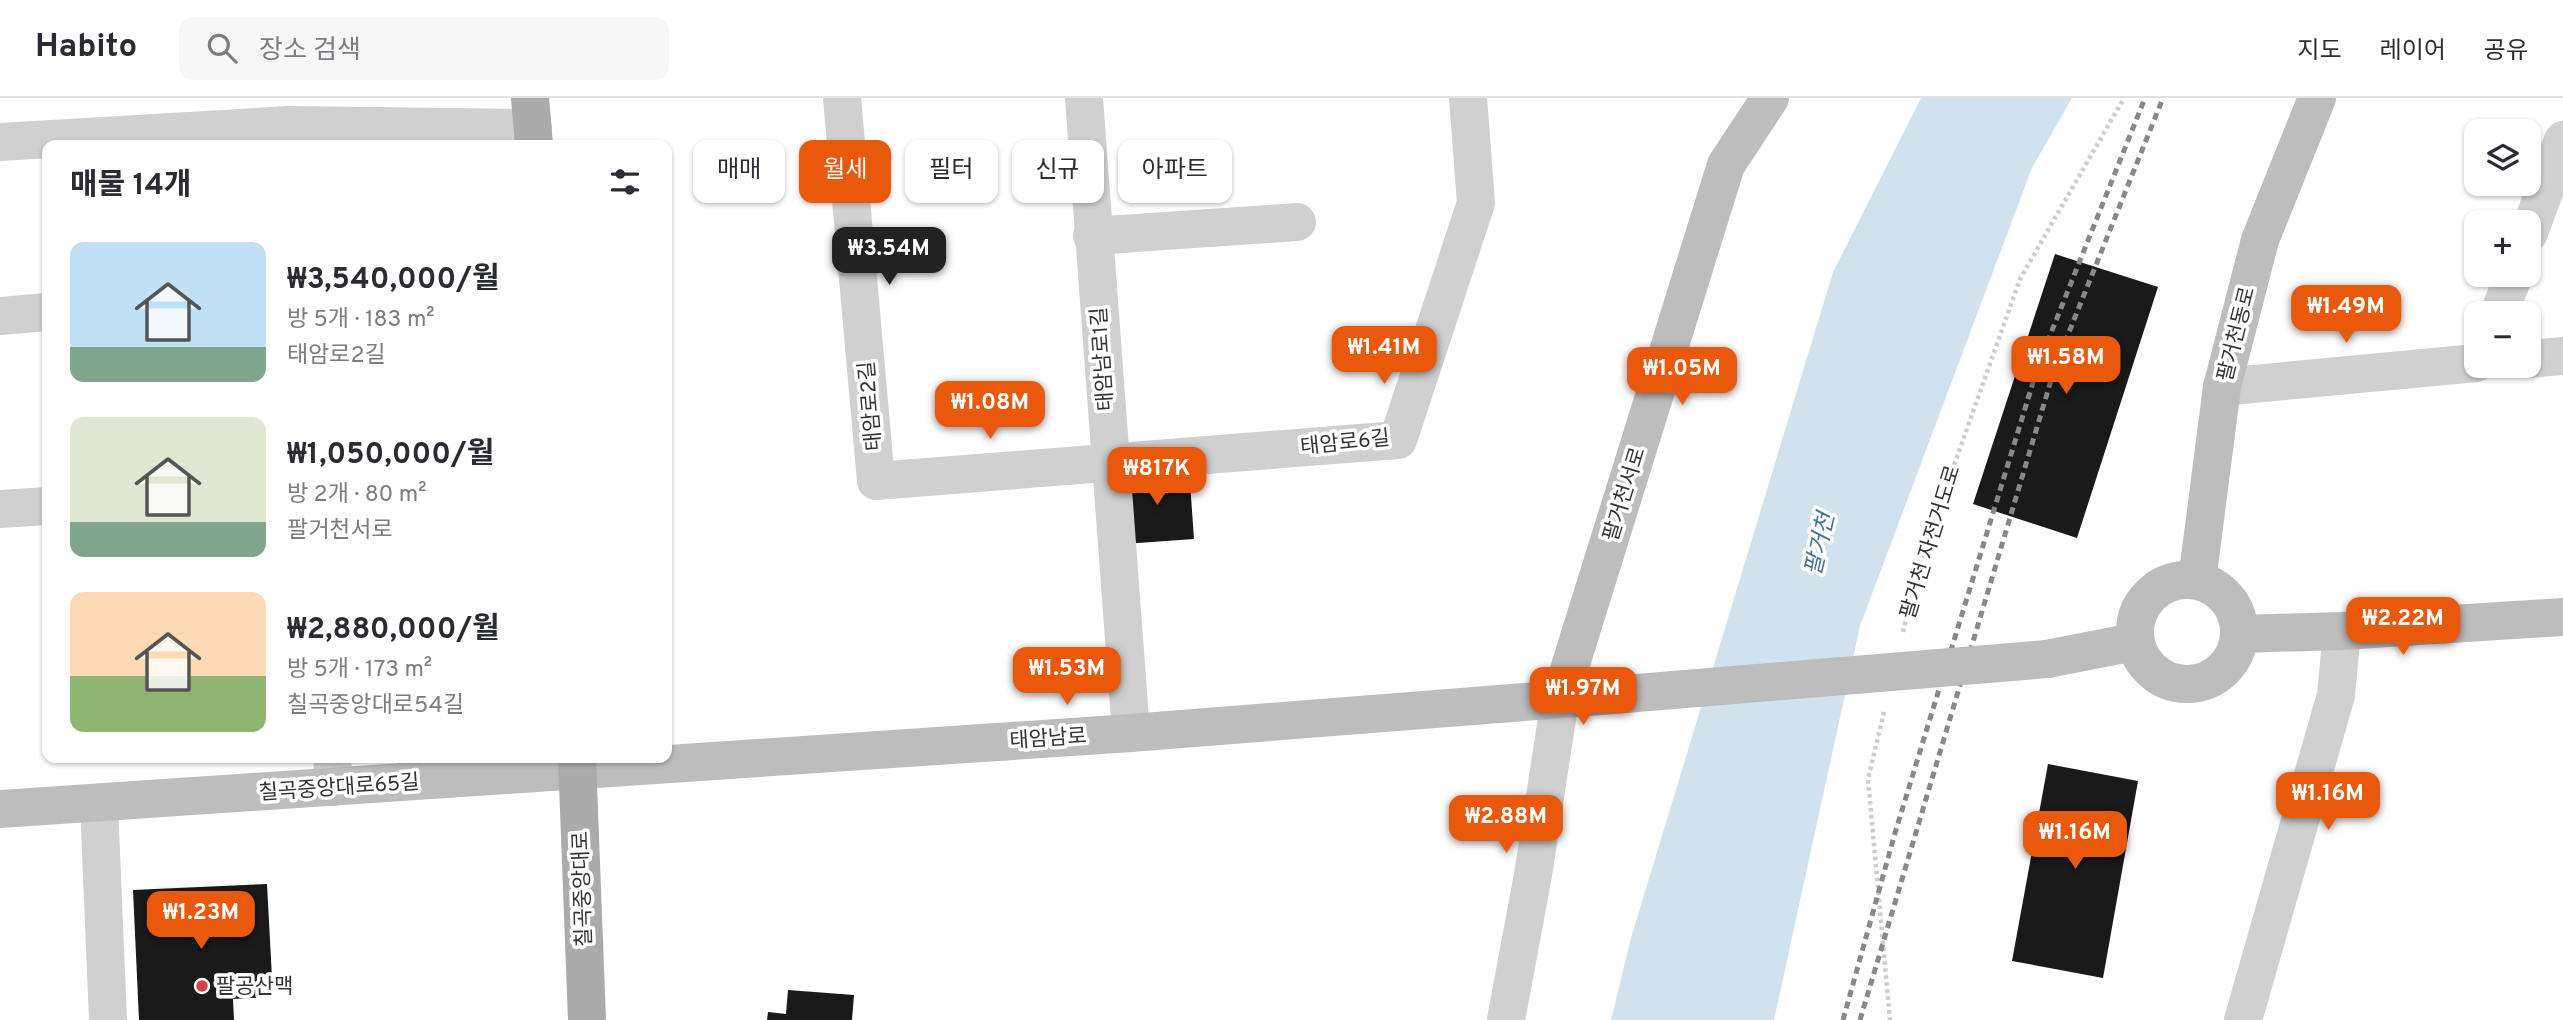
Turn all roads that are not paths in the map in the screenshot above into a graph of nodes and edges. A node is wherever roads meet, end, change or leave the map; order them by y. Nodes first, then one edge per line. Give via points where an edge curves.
1 (842, 98) edge
2 (1084, 98) edge
3 (1468, 98) edge
4 (1770, 98) edge
5 (2317, 98) edge
6 (288, 123) edge
7 (532, 124) edge
8 (0, 142) edge
9 (2563, 143) edge
10 (2538, 210) edge
11 (1297, 222) dead end
12 (1092, 236) junction
13 (42, 312) edge
14 (0, 316) edge
15 (2563, 356) edge
16 (2541, 358) edge
17 (2464, 364) edge
18 (2222, 387) junction
19 (1110, 461) junction
20 (42, 506) edge
21 (0, 509) edge
22 (2197, 581) junction
23 (2563, 617) edge
24 (2342, 631) junction
25 (2240, 634) junction
26 (2134, 642) junction
27 (1560, 699) junction
28 (1130, 733) junction
29 (672, 759) edge
30 (596, 763) edge
31 (578, 764) edge
32 (333, 772) edge
33 (99, 804) junction
34 (0, 809) edge
35 (108, 1020) edge
36 (587, 1020) edge
37 (1506, 1020) edge
38 (2243, 1020) edge

1 - 19 street, 태암로2길 via 876,481
2 - 12 street, 태암남로1길
3 - 19 street, 태암로6길 via 1476,203 1398,440
4 - 27 main road, 팔거천서로 via 1726,165
5 - 18 main road, 팔거천동로 via 2260,240
6 - 7 street
6 - 8 street
9 - 10 street
11 - 12 street
12 - 19 street, 태암남로1길
13 - 14 street
15 - 16 street
17 - 18 street
18 - 22 main road, 팔거천동로
19 - 28 street, 태암남로1길
20 - 21 street
22 - 25 main road via 2230,601
22 - 26 main road via 2168,583 2152,592 2137,614
23 - 24 main road
24 - 25 main road
24 - 38 street via 2336,695
25 - 26 main road via 2228,665 2200,684 2183,685 2151,672
26 - 27 main road, 태암남로, bridge via 2047,659
27 - 28 main road, 태암남로
27 - 37 street
28 - 29 main road, 태암남로
30 - 31 main road, 태암남로
31 - 32 main road, 칠곡중앙대로65길
31 - 36 main road, 칠곡중앙대로
32 - 33 main road, 칠곡중앙대로65길
33 - 34 main road, 칠곡중앙대로65길
33 - 35 street

